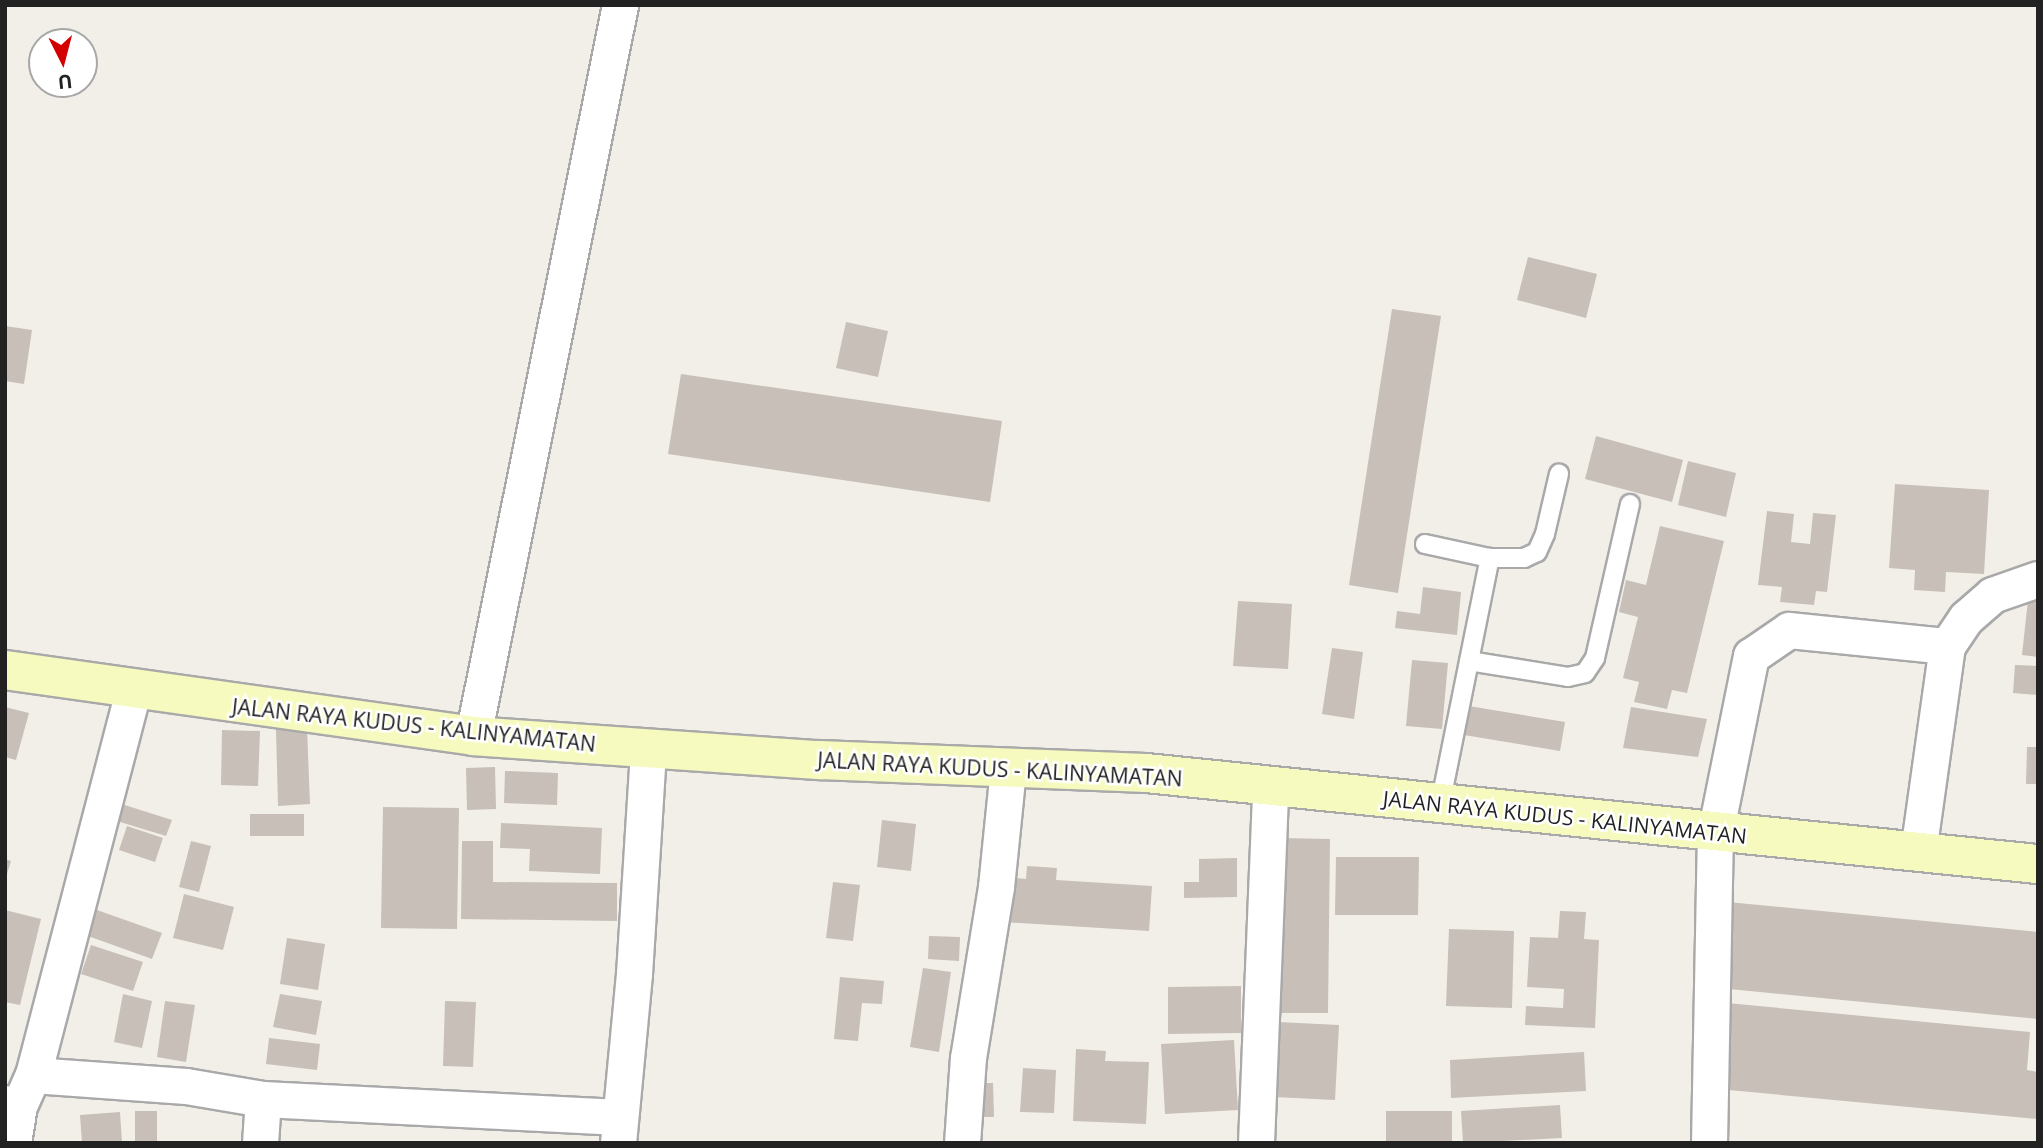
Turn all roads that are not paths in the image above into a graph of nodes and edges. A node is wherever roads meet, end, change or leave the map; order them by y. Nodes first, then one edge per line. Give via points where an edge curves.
1 (620, 5) edge
2 (1559, 474) dead end
3 (1630, 504) dead end
4 (1424, 544) dead end
5 (1490, 558) junction
6 (2038, 579) edge
7 (1947, 646) junction
8 (1469, 661) junction
9 (5, 670) edge
10 (133, 692) junction
11 (473, 736) junction
12 (648, 750) junction
13 (1008, 768) junction
14 (1270, 789) junction
15 (1441, 800) junction
16 (1715, 834) junction
17 (1918, 852) junction
18 (2038, 864) edge
19 (33, 1075) junction
20 (263, 1099) junction
21 (12, 1105) edge
22 (619, 1130) edge
23 (13, 1143) edge
24 (260, 1143) edge
25 (962, 1143) edge
26 (1256, 1143) edge
27 (1702, 1143) edge
28 (1709, 1143) edge
29 (1731, 1143) edge

1 - 11 street
2 - 5 lane via 1545,534 1536,552 1524,558
3 - 8 lane via 1595,659 1585,673 1568,677
4 - 5 lane
5 - 8 lane
6 - 7 street via 1992,595 1966,618
7 - 16 street via 1789,631 1764,643 1751,656
7 - 17 street
8 - 15 lane
9 - 10 main road, JALAN RAYA KUDUS - KALINYAMATAN
10 - 11 main road, JALAN RAYA KUDUS - KALINYAMATAN
10 - 19 street
11 - 12 main road, JALAN RAYA KUDUS - KALINYAMATAN
12 - 13 main road, JALAN RAYA KUDUS - KALINYAMATAN
12 - 22 street via 635,974
13 - 14 main road, JALAN RAYA KUDUS - KALINYAMATAN via 1146,773
13 - 25 street via 996,887 968,1058
14 - 15 main road, JALAN RAYA KUDUS - KALINYAMATAN
14 - 26 street
15 - 16 main road, JALAN RAYA KUDUS - KALINYAMATAN
16 - 17 main road, JALAN RAYA KUDUS - KALINYAMATAN
16 - 28 street
17 - 18 main road, JALAN RAYA KUDUS - KALINYAMATAN
19 - 20 street via 186,1086
19 - 21 street
20 - 22 street
20 - 24 street
21 - 23 street
27 - 28 street
28 - 29 street

